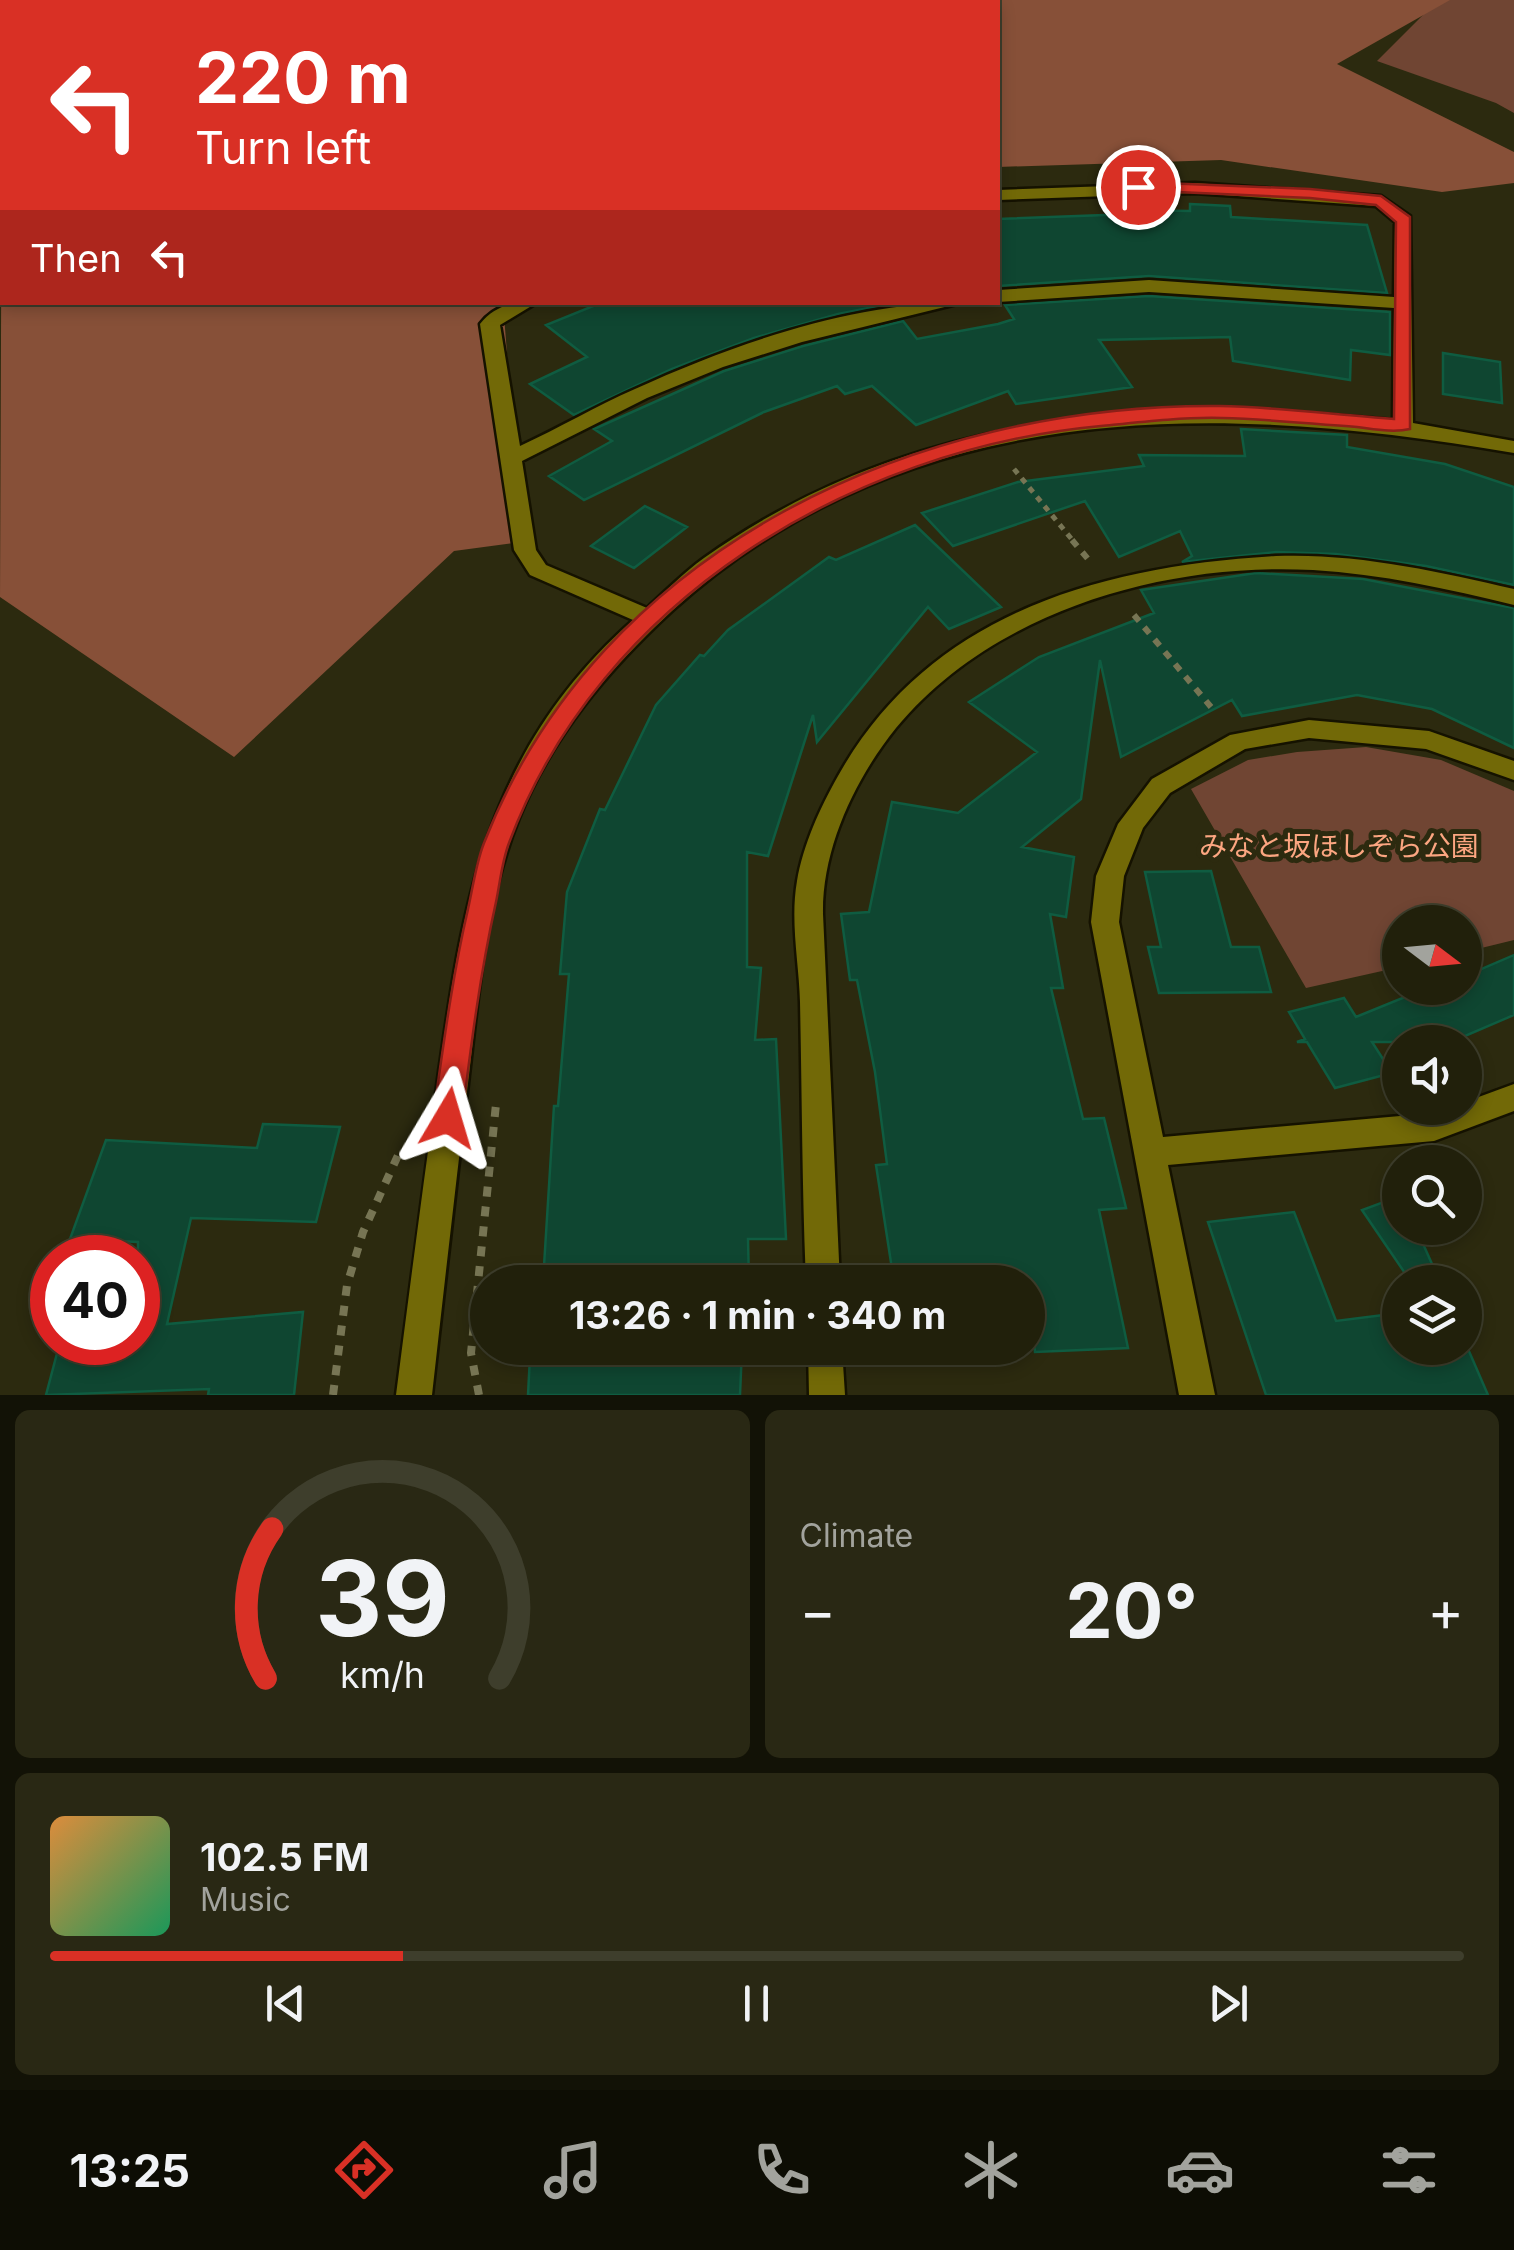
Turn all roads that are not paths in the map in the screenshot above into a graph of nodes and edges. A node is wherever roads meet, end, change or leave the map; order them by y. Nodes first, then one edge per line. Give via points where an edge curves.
1 (1000, 195) edge
2 (1000, 296) edge
3 (1402, 303) junction
4 (523, 305) edge
5 (941, 305) edge
6 (1403, 425) junction
7 (1514, 447) edge
8 (510, 458) junction
9 (1514, 597) edge
10 (646, 617) junction
11 (1514, 771) edge
12 (1514, 1097) edge
13 (1150, 1152) junction
14 (822, 1265) edge
15 (826, 1365) edge
16 (414, 1395) edge
17 (827, 1395) edge
18 (1197, 1395) edge

1 - 3 street via 1195,188 1381,201 1404,220
2 - 3 street via 1194,287
3 - 6 street
4 - 8 street via 490,324
5 - 8 street via 758,349 639,394
6 - 7 street
6 - 10 street via 1197,412 1004,434 895,467 812,502 697,575
8 - 10 street via 525,550 538,570
9 - 14 street via 1309,562 1180,571 1109,584 1037,609 989,632 926,677 884,720 842,789 810,877
10 - 16 street via 564,714 496,844 466,976
11 - 13 street via 1429,740 1309,729 1239,740 1161,786 1131,824 1110,876 1105,922
12 - 13 street via 1434,1127
13 - 18 street
15 - 17 street

